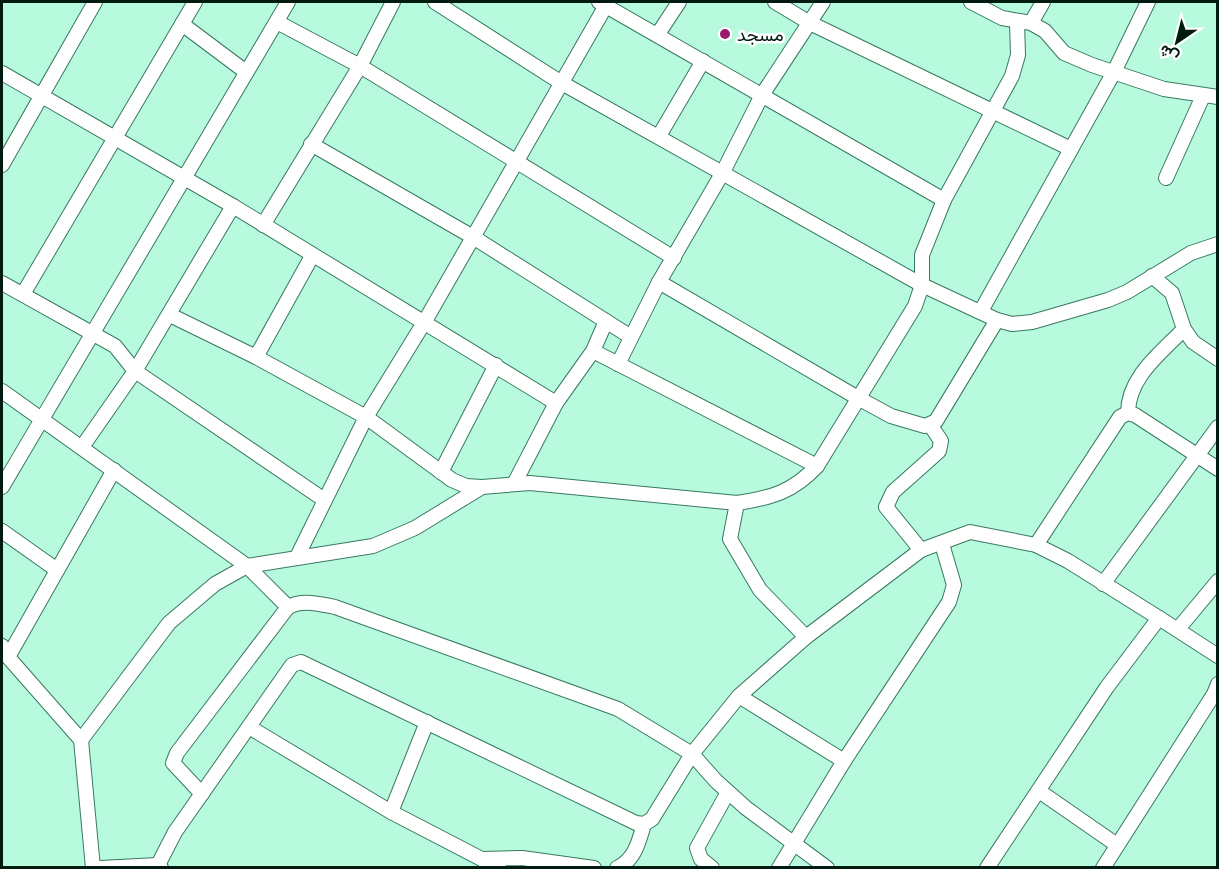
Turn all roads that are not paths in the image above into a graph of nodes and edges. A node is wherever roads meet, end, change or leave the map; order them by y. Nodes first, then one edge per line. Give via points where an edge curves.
1 (95, 2) edge
2 (195, 2) edge
3 (288, 2) edge
4 (393, 2) edge
5 (435, 2) edge
6 (680, 2) edge
7 (775, 2) edge
8 (823, 2) edge
9 (971, 2) edge
10 (1043, 2) edge
11 (1148, 2) edge
12 (604, 3) edge
13 (277, 22) junction
14 (1024, 22) junction
15 (810, 23) junction
16 (182, 24) junction
17 (658, 34) junction
18 (703, 61) junction
19 (360, 66) junction
20 (246, 72) junction
21 (1114, 72) junction
22 (2, 73) edge
23 (560, 82) junction
24 (41, 95) junction
25 (762, 95) junction
26 (1203, 96) junction
27 (1218, 97) edge
28 (990, 111) junction
29 (658, 136) junction
30 (114, 137) junction
31 (311, 144) junction
32 (1071, 149) junction
33 (516, 160) junction
34 (2, 165) edge
35 (723, 172) junction
36 (185, 178) junction
37 (1166, 178) dead end
38 (944, 200) junction
39 (233, 207) junction
40 (263, 225) junction
41 (473, 237) junction
42 (1218, 244) edge
43 (312, 256) junction
44 (674, 258) junction
45 (1152, 276) junction
46 (660, 282) junction
47 (2, 283) edge
48 (922, 285) junction
49 (23, 294) junction
50 (981, 311) junction
51 (170, 315) junction
52 (997, 320) junction
53 (425, 321) junction
54 (606, 321) junction
55 (1184, 329) junction
56 (92, 335) junction
57 (631, 337) junction
58 (593, 351) junction
59 (256, 357) junction
60 (1218, 359) edge
61 (618, 364) junction
62 (496, 365) junction
63 (135, 371) junction
64 (2, 391) edge
65 (858, 398) junction
66 (556, 403) junction
67 (1128, 413) junction
68 (366, 417) junction
69 (42, 418) junction
70 (931, 426) junction
71 (1218, 427) edge
72 (82, 447) junction
73 (1197, 456) junction
74 (818, 466) junction
75 (1218, 469) edge
76 (114, 470) junction
77 (441, 472) junction
78 (514, 484) junction
79 (2, 487) edge
80 (482, 488) junction
81 (323, 500) junction
82 (737, 503) junction
83 (2, 531) edge
84 (942, 544) junction
85 (1036, 545) junction
86 (921, 550) junction
87 (297, 557) junction
88 (247, 566) junction
89 (57, 570) junction
90 (1218, 581) edge
91 (1103, 584) junction
92 (288, 607) junction
93 (1159, 618) junction
94 (1178, 629) junction
95 (806, 637) junction
96 (5, 652) edge
97 (1218, 656) edge
98 (1218, 684) edge
99 (739, 696) junction
100 (427, 722) junction
101 (249, 727) junction
102 (81, 740) junction
103 (692, 753) junction
104 (844, 761) junction
105 (1039, 791) junction
106 (728, 792) junction
107 (202, 794) junction
108 (391, 812) junction
109 (644, 824) junction
110 (792, 843) junction
111 (1117, 845) junction
112 (483, 859) junction
113 (160, 866) edge
114 (707, 866) edge
115 (93, 867) edge
116 (100, 867) edge
117 (499, 867) edge
118 (594, 867) edge
119 (617, 867) edge
120 (779, 867) edge
121 (827, 867) edge
122 (987, 867) edge
123 (1103, 867) edge

1 - 24 street
2 - 16 street
3 - 13 street
4 - 19 street
5 - 23 street
6 - 17 street
7 - 15 street
8 - 15 street
9 - 14 street
10 - 14 street
11 - 21 street
12 - 17 street
12 - 23 street
13 - 19 street
13 - 20 street
14 - 21 street via 1045,32 1064,52
14 - 28 street via 1016,64
15 - 25 street
15 - 28 street
16 - 20 street
16 - 30 street
17 - 18 street
18 - 25 street
18 - 29 street
19 - 31 street
19 - 33 street
20 - 36 street
21 - 26 street via 1164,89
21 - 32 street
22 - 24 street
23 - 29 street
23 - 33 street
24 - 30 street
24 - 34 street
25 - 35 street
25 - 38 street
26 - 27 street
26 - 37 street
28 - 32 street
28 - 38 street
29 - 35 street
30 - 36 street
30 - 49 street
31 - 40 street
31 - 41 street
32 - 50 street
33 - 41 street
33 - 44 street
35 - 44 street
35 - 48 street
36 - 39 street
36 - 56 street
38 - 48 street via 922,255
39 - 40 street
39 - 51 street
40 - 43 street
41 - 53 street
41 - 54 street
42 - 45 street via 1191,253
43 - 53 street
43 - 59 street
44 - 46 street
45 - 52 street via 1108,300 1032,322 1012,324
45 - 55 street via 1172,293
46 - 57 street
46 - 65 street
47 - 49 street
48 - 50 street
48 - 65 street via 915,306
49 - 56 street
50 - 52 street
51 - 59 street
51 - 63 street
52 - 70 street
53 - 62 street
53 - 68 street
54 - 57 street
54 - 58 street
55 - 60 street via 1193,342
55 - 67 street via 1134,382
56 - 63 street via 115,346
56 - 69 street
57 - 61 street
58 - 61 street
58 - 66 street
59 - 68 street
61 - 74 street
62 - 66 street
62 - 77 street
63 - 72 street
63 - 81 street
64 - 69 street
65 - 70 street via 891,416
65 - 74 street
66 - 78 street
67 - 73 street
67 - 85 street via 1120,417
68 - 77 street
68 - 81 street
69 - 72 street
69 - 79 street
70 - 86 street via 941,441 939,451 893,492 886,507
71 - 73 street
72 - 76 street
73 - 75 street
73 - 91 street
74 - 82 street via 802,482 771,498
76 - 88 street
76 - 89 street
77 - 80 street via 466,486
78 - 80 street
78 - 82 street
80 - 87 street via 415,528 373,546
81 - 87 street
82 - 95 street via 730,539 760,590
83 - 89 street
84 - 85 street via 970,532
84 - 86 street
84 - 104 street via 954,585 949,602
85 - 91 street
86 - 95 street
87 - 88 street
88 - 92 street
88 - 102 street via 214,584 170,623
89 - 96 street
90 - 94 street
91 - 93 street
92 - 103 street via 296,602 326,605 386,623 618,709
92 - 107 street via 177,753 173,763 176,769
93 - 94 street
93 - 105 street via 1107,687
94 - 97 street
95 - 99 street
96 - 102 street
98 - 111 street
99 - 103 street
99 - 104 street
100 - 101 street via 301,662 292,665
100 - 108 street
100 - 109 street
101 - 107 street
101 - 108 street
102 - 115 street
103 - 106 street
103 - 109 street via 652,819
104 - 110 street
105 - 111 street
105 - 122 street
106 - 110 street
106 - 114 street via 696,848
107 - 113 street via 175,832
108 - 112 street
109 - 119 street via 635,851
110 - 120 street
110 - 121 street
111 - 123 street
112 - 117 street
112 - 118 street via 522,858
113 - 116 street

